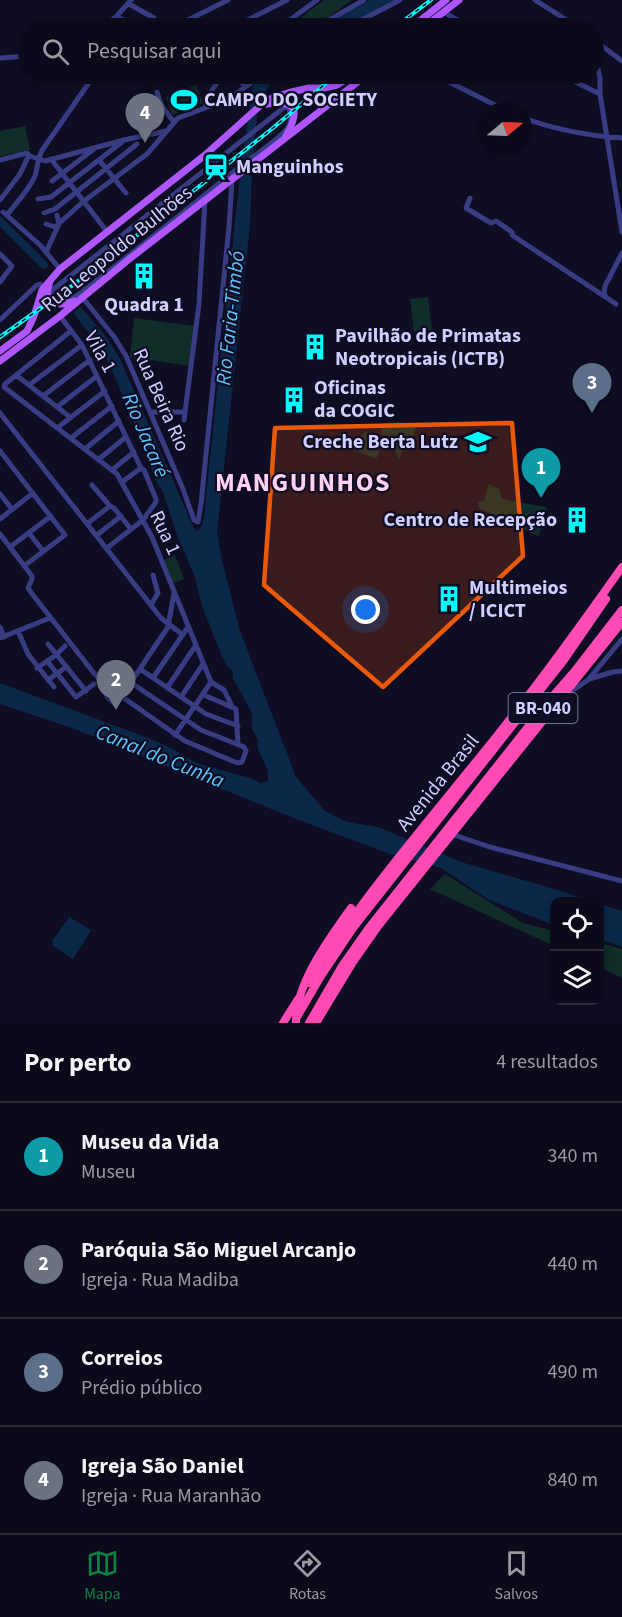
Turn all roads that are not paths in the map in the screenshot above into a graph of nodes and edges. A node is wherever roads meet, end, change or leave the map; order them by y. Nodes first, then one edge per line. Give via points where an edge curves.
1 (228, 0) edge
2 (287, 0) edge
3 (316, 0) edge
4 (348, 0) edge
5 (364, 0) edge
6 (400, 0) edge
7 (446, 0) edge
8 (459, 0) edge
9 (536, 0) edge
10 (130, 2) edge
11 (353, 6) junction
12 (443, 12) junction
13 (116, 17) edge
14 (154, 18) dead end
15 (192, 18) edge
16 (252, 18) edge
17 (292, 18) edge
18 (332, 18) edge
19 (365, 18) edge
20 (424, 18) edge
21 (436, 18) edge
22 (454, 18) edge
23 (564, 18) edge
24 (604, 48) edge
25 (18, 56) edge
26 (1, 58) edge
27 (622, 62) edge
28 (87, 84) edge
29 (216, 84) edge
30 (243, 84) edge
31 (249, 84) edge
32 (339, 84) edge
33 (355, 84) edge
34 (453, 84) edge
35 (580, 84) edge
36 (600, 84) edge
37 (246, 86) junction
38 (157, 92) dead end
39 (600, 94) junction
40 (489, 102) edge
41 (260, 106) junction
42 (205, 108) junction
43 (532, 121) edge
44 (174, 122) junction
45 (166, 131) junction
46 (143, 136) junction
47 (608, 137) junction
48 (285, 138) junction
49 (622, 138) edge
50 (124, 140) junction
51 (137, 144) junction
52 (96, 147) junction
53 (151, 149) junction
54 (28, 154) junction
55 (38, 159) junction
56 (51, 159) junction
57 (0, 160) edge
58 (99, 160) junction
59 (106, 168) junction
60 (63, 173) junction
61 (236, 174) junction
62 (114, 178) junction
63 (52, 181) dead end
64 (70, 182) junction
65 (77, 192) junction
66 (126, 194) dead end
67 (470, 198) dead end
68 (38, 199) dead end
69 (0, 200) edge
70 (205, 200) junction
71 (84, 201) junction
72 (45, 213) dead end
73 (57, 215) dead end
74 (59, 223) junction
75 (46, 224) dead end
76 (105, 229) dead end
77 (622, 232) edge
78 (46, 252) junction
79 (622, 253) edge
80 (0, 254) edge
81 (60, 269) junction
82 (51, 279) junction
83 (0, 282) edge
84 (43, 287) junction
85 (607, 298) junction
86 (81, 299) junction
87 (616, 304) dead end
88 (60, 316) junction
89 (0, 320) edge
90 (71, 331) junction
91 (82, 345) junction
92 (0, 351) edge
93 (90, 360) junction
94 (0, 362) edge
95 (16, 375) junction
96 (97, 376) junction
97 (29, 385) junction
98 (105, 391) junction
99 (44, 396) junction
100 (112, 406) junction
101 (57, 407) junction
102 (150, 412) junction
103 (185, 412) junction
104 (0, 413) edge
105 (70, 417) junction
106 (184, 420) dead end
107 (120, 422) junction
108 (57, 428) junction
109 (126, 437) junction
110 (71, 438) junction
111 (85, 449) junction
112 (0, 451) edge
113 (134, 452) junction
114 (99, 459) junction
115 (141, 468) junction
116 (112, 470) junction
117 (122, 482) junction
118 (92, 485) dead end
119 (33, 493) junction
120 (0, 494) edge
121 (188, 503) junction
122 (201, 504) junction
123 (110, 506) junction
124 (12, 509) junction
125 (51, 516) junction
126 (121, 516) junction
127 (0, 519) edge
128 (143, 520) junction
129 (88, 523) junction
130 (130, 530) junction
131 (29, 532) junction
132 (0, 534) edge
133 (97, 535) junction
134 (10, 547) junction
135 (107, 548) junction
136 (44, 550) junction
137 (24, 566) junction
138 (622, 567) edge
139 (153, 575) dead end
140 (622, 576) edge
141 (174, 591) junction
142 (151, 605) junction
143 (622, 609) edge
144 (50, 618) junction
145 (622, 622) edge
146 (168, 625) junction
147 (0, 627) edge
148 (188, 627) junction
149 (18, 632) junction
150 (183, 635) junction
151 (2, 638) edge
152 (622, 639) edge
153 (48, 644) dead end
154 (196, 645) junction
155 (65, 646) dead end
156 (56, 654) junction
157 (47, 661) junction
158 (203, 664) junction
159 (66, 667) junction
160 (38, 668) junction
161 (140, 669) junction
162 (622, 671) edge
163 (57, 674) junction
164 (153, 678) junction
165 (48, 680) junction
166 (588, 680) junction
167 (130, 682) junction
168 (211, 682) junction
169 (94, 684) dead end
170 (54, 687) dead end
171 (167, 688) junction
172 (86, 691) junction
173 (204, 695) junction
174 (121, 696) junction
175 (181, 697) junction
176 (556, 703) junction
177 (232, 706) junction
178 (195, 707) junction
179 (186, 721) junction
180 (237, 726) junction
181 (175, 735) junction
182 (241, 746) junction
183 (428, 827) junction
184 (446, 838) junction
185 (393, 868) junction
186 (621, 879) edge
187 (408, 883) junction
188 (288, 1023) edge
189 (309, 1023) edge
190 (316, 1023) edge

1 - 15 street
2 - 16 street
3 - 17 street
4 - 11 street
5 - 11 street
6 - 19 street
7 - 20 main road
8 - 12 main road
9 - 23 street
10 - 13 street
10 - 14 street
11 - 18 street
12 - 21 main road
12 - 22 street
24 - 27 street
25 - 26 street
28 - 55 street
29 - 42 street
30 - 37 street
31 - 37 street
32 - 41 main road, Rua Leopoldo Bulhões via 291,92
33 - 48 main road, Rua Leopoldo Bulhões
34 - 40 street
35 - 39 street
36 - 39 street
37 - 42 street via 227,100
38 - 44 street via 160,105
39 - 47 street
41 - 48 main road via 280,102 292,107 294,119
41 - 81 main road, Rua Leopoldo Bulhões via 205,155
42 - 44 street
43 - 47 street
44 - 45 street
45 - 46 street
45 - 53 street
46 - 50 street
46 - 51 street
47 - 49 street
47 - 77 street
48 - 61 main road, Rua Leopoldo Bulhões
50 - 52 street
50 - 58 street
51 - 53 street via 142,151
51 - 59 street
52 - 56 street
52 - 60 street
53 - 62 street
54 - 55 street
54 - 57 street
54 - 69 street via 20,174
55 - 56 street
55 - 78 street via 34,179 5,213
56 - 60 street
58 - 59 street
58 - 64 street
59 - 62 street
59 - 65 street
60 - 63 street
60 - 64 street
61 - 61 street via 72,299 54,299 51,291 286,106 291,120 285,131
61 - 70 main road, Rua Leopoldo Bulhões
61 - 122 street
62 - 66 street
62 - 71 street
64 - 65 street
64 - 68 street via 51,197
65 - 71 street
65 - 72 street
67 - 85 street via 466,208 491,223 496,221
70 - 86 main road, Rua Leopoldo Bulhões
70 - 103 street via 199,304
71 - 74 street
71 - 76 street
73 - 74 street
74 - 75 street via 53,227
74 - 78 street
78 - 81 street
79 - 85 street via 604,290
80 - 83 street via 12,264
81 - 82 main road, Rua Leopoldo Bulhões
82 - 84 main road, Rua Leopoldo Bulhões
82 - 86 main road via 47,293 54,303 62,305
84 - 89 street via 37,285
84 - 92 main road, Rua Leopoldo Bulhões via 27,331
85 - 87 street
86 - 88 main road, Rua Leopoldo Bulhões
86 - 102 street, Rua Beira Rio via 122,348
88 - 90 street, Vila 1
88 - 94 main road, Rua Leopoldo Bulhões
90 - 91 street, Vila 1
90 - 95 street
91 - 93 street, Vila 1
91 - 97 street
93 - 96 street, Vila 1
93 - 99 street
95 - 97 street
95 - 108 street, Rua 1 via 4,387
96 - 98 street, Vila 1
96 - 101 street
97 - 99 street
98 - 100 street, Vila 1
98 - 105 street
99 - 101 street
100 - 107 street, Vila 1
100 - 110 street
101 - 105 street
102 - 103 street
102 - 121 street, Rua Beira Rio
103 - 106 street
104 - 129 street
105 - 108 street
107 - 109 street, Vila 1
107 - 111 street
108 - 110 street, Rua 1
109 - 113 street, Vila 1
109 - 114 street
110 - 111 street, Rua 1
111 - 114 street, Rua 1
112 - 119 street
113 - 115 street, Vila 1
113 - 116 street
114 - 116 street, Rua 1
115 - 117 street
115 - 128 street, Vila 1 via 156,499
116 - 117 street, Rua 1
117 - 128 street, Rua 1
118 - 123 street
119 - 124 street
119 - 125 street
120 - 124 street
121 - 122 street
121 - 122 street, Rua Beira Rio via 198,522
123 - 126 street
123 - 129 street
124 - 127 street
125 - 131 street
125 - 136 street via 66,535
126 - 130 street
126 - 133 street
128 - 130 street
128 - 141 street, Rua 1
129 - 133 street
130 - 135 street
131 - 134 street
131 - 136 street
132 - 134 street
133 - 135 street
134 - 137 street
135 - 142 street
136 - 137 street
137 - 144 street via 32,577 30,591
138 - 183 highway, Avenida Brasil
139 - 142 street via 158,592
140 - 183 highway, Avenida Brasil / BR-040 via 564,660
141 - 146 street
141 - 148 street, Rua 1
142 - 146 street
143 - 184 highway, Avenida Brasil / BR-040
144 - 149 street
144 - 174 street via 102,682 110,700 116,704
145 - 176 highway, Avenida Brasil
146 - 150 street
146 - 161 street
147 - 151 street
148 - 150 street
148 - 154 street, Rua 1
149 - 151 street
149 - 160 street
150 - 164 street
152 - 166 street
153 - 156 street
154 - 158 street, Rua 1
154 - 171 street
155 - 156 street
156 - 157 street
156 - 159 street
157 - 160 street
157 - 163 street
158 - 168 street, Rua 1
158 - 175 street
159 - 163 street
159 - 172 street
160 - 165 street
161 - 164 street
161 - 167 street
162 - 166 street
163 - 165 street
163 - 172 street via 76,697
164 - 171 street
165 - 170 street
166 - 176 street
167 - 174 street
167 - 179 street
168 - 173 street
168 - 177 street, Rua 1 via 222,688
169 - 172 street
171 - 175 street
173 - 177 street
173 - 178 street
174 - 181 street
175 - 178 street
176 - 184 highway, Avenida Brasil
177 - 180 street
178 - 179 street
178 - 180 street
179 - 181 street
179 - 182 street
180 - 182 street
181 - 182 street via 238,763 246,751
183 - 185 highway, Avenida Brasil / BR-040
184 - 186 street
184 - 187 highway, Avenida Brasil / BR-040
185 - 188 highway, Avenida Brasil / BR-040
185 - 188 highway, bridge via 351,908 302,988
187 - 189 highway, Avenida Brasil / BR-040 via 351,951
187 - 190 highway, Avenida Brasil

